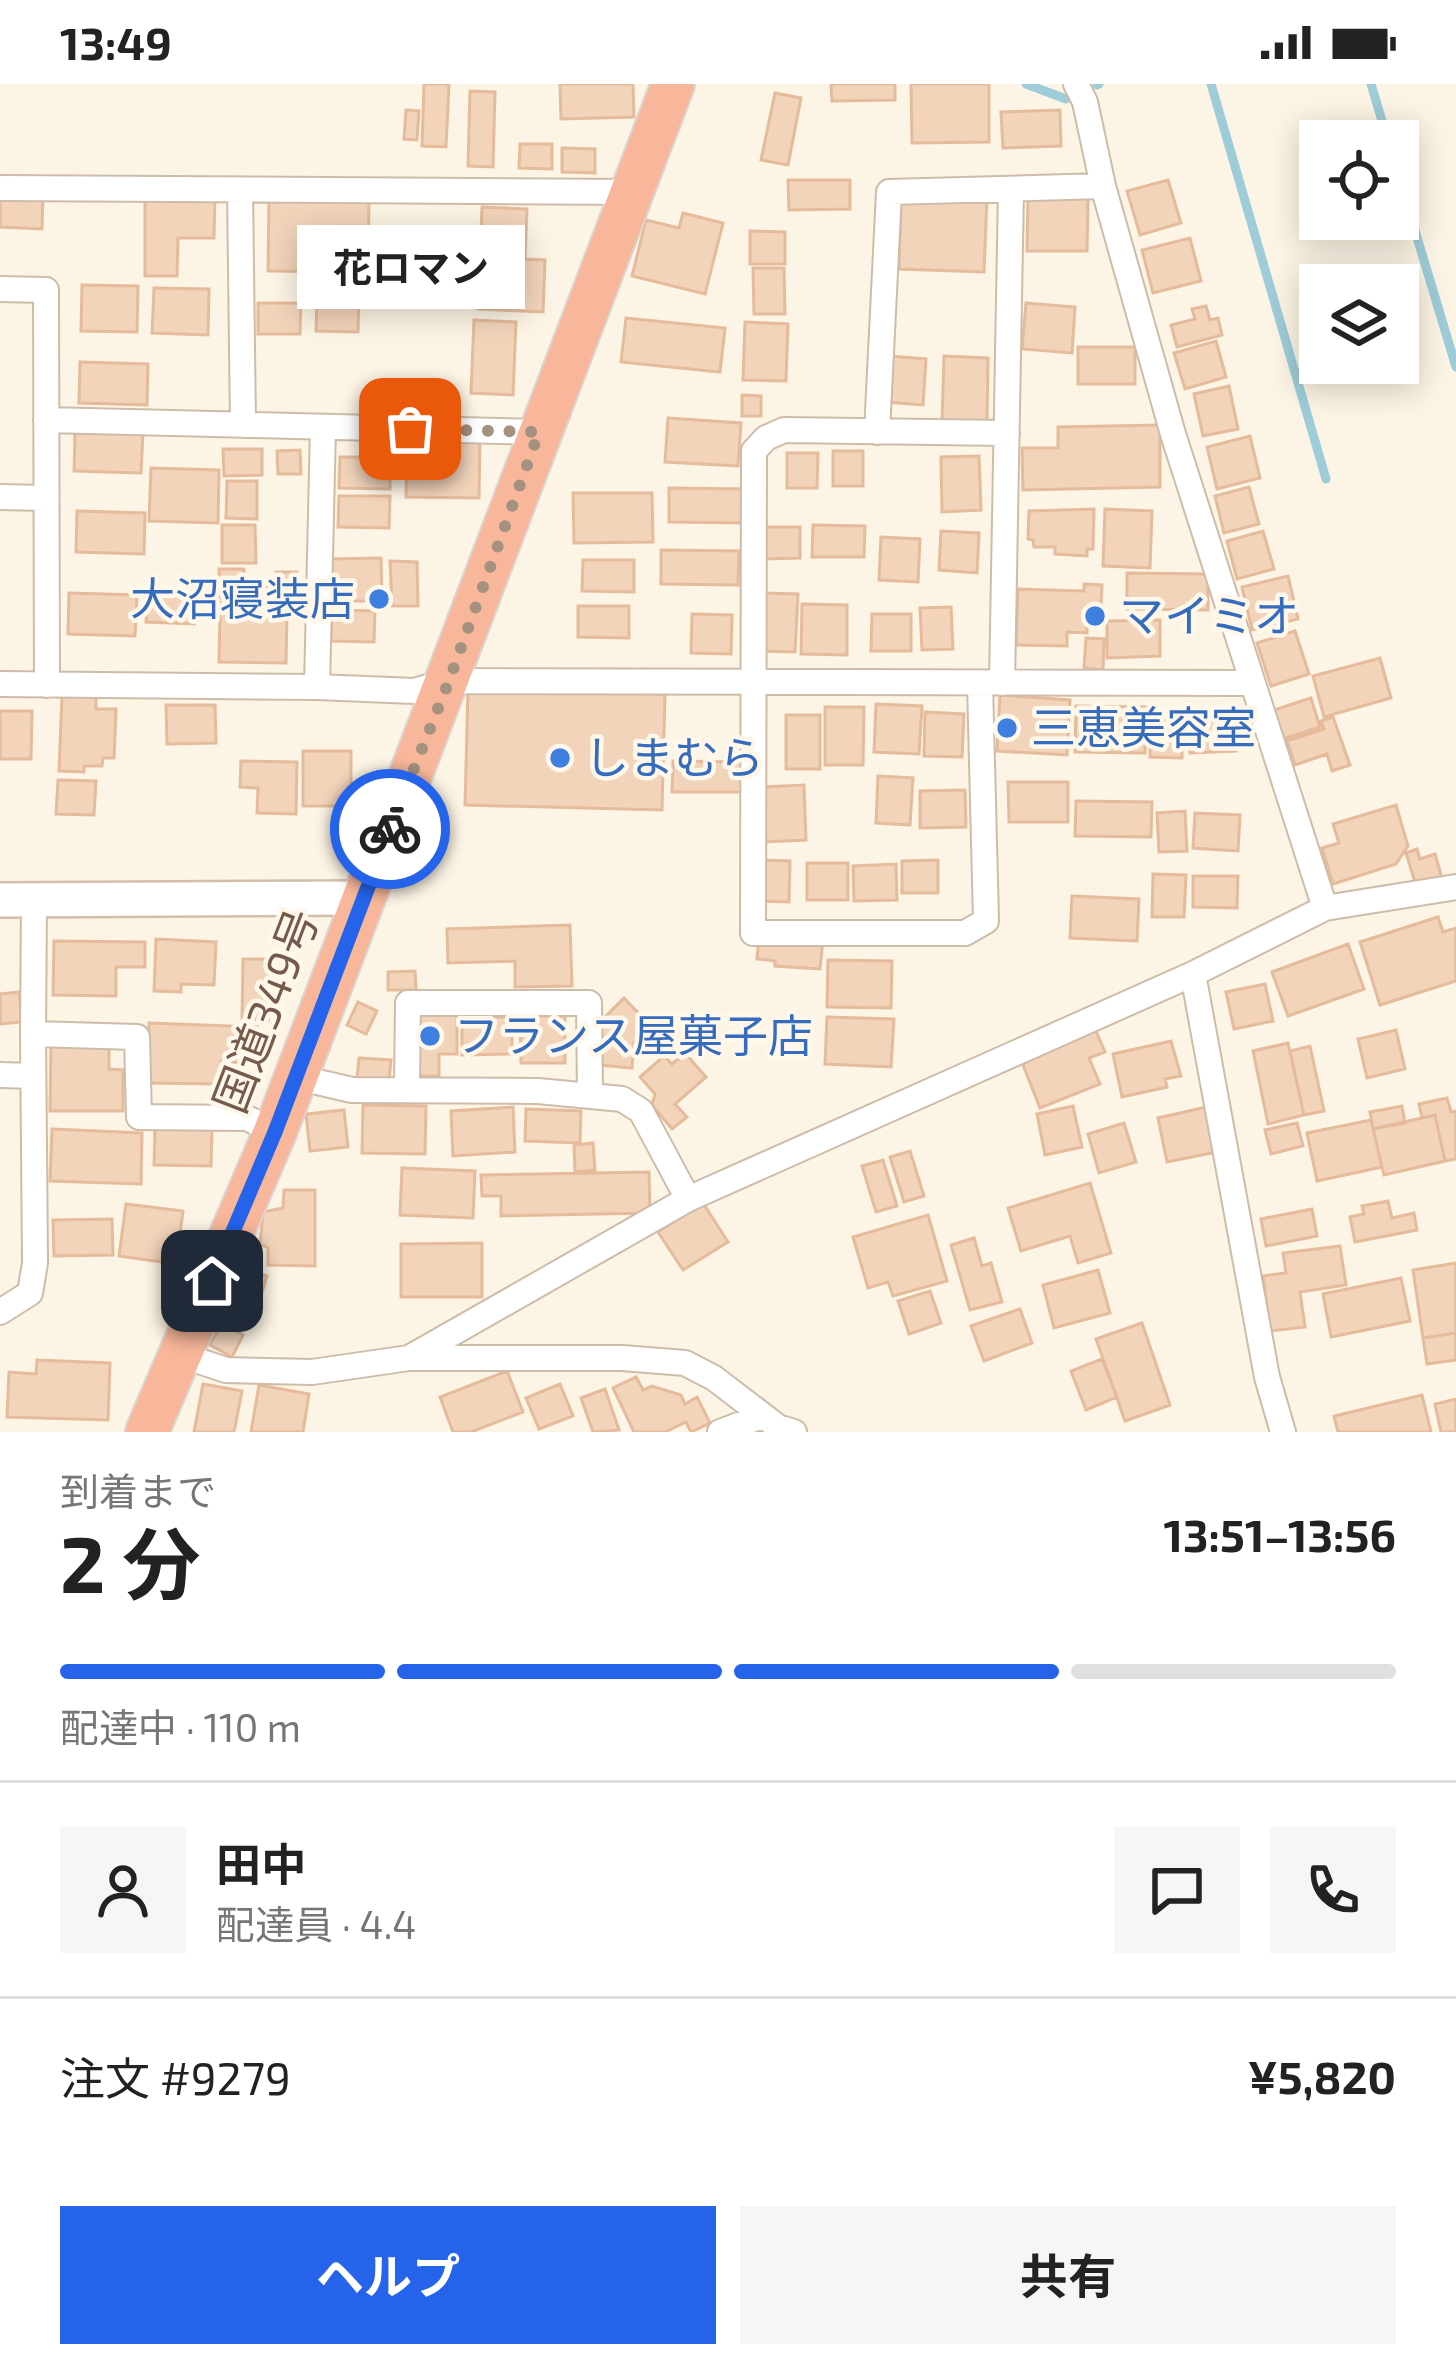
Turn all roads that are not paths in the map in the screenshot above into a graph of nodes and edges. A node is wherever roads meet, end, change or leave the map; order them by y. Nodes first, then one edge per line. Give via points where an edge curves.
1 (673, 84) edge
2 (1076, 84) edge
3 (1103, 186) junction
4 (0, 188) edge
5 (240, 190) junction
6 (1011, 190) junction
7 (634, 192) junction
8 (0, 289) edge
9 (46, 420) junction
10 (243, 425) junction
11 (323, 427) junction
12 (539, 432) junction
13 (877, 432) junction
14 (1006, 434) junction
15 (0, 497) edge
16 (46, 498) junction
17 (449, 681) junction
18 (752, 682) junction
19 (991, 683) junction
20 (1250, 683) junction
21 (0, 684) edge
22 (47, 685) junction
23 (317, 687) junction
24 (1456, 886) edge
25 (363, 898) junction
26 (17, 900) edge
27 (1324, 908) junction
28 (1193, 974) junction
29 (33, 1034) junction
30 (0, 1075) edge
31 (32, 1076) junction
32 (296, 1077) junction
33 (407, 1088) junction
34 (590, 1094) junction
35 (275, 1132) junction
36 (688, 1199) junction
37 (0, 1312) edge
38 (181, 1355) junction
39 (409, 1358) junction
40 (762, 1416) junction
41 (147, 1432) edge
42 (720, 1432) edge
43 (794, 1432) edge
44 (1283, 1432) edge

1 - 7 highway, 国道349号
2 - 3 street
3 - 6 street
3 - 20 street
4 - 5 street
5 - 7 street
5 - 10 street
6 - 13 street via 890,192
6 - 14 street
7 - 12 highway, 国道349号
8 - 9 street via 46,290
9 - 10 street
9 - 16 street
10 - 11 street
11 - 12 street
11 - 23 street
12 - 17 highway, 国道349号
13 - 14 street
13 - 18 street via 784,430 754,451
14 - 19 street
15 - 16 street
16 - 22 street
17 - 18 street
17 - 23 street via 414,691
17 - 25 highway, 国道349号
18 - 19 street
18 - 19 street via 753,933 965,933 986,921
19 - 20 street
20 - 27 street
21 - 22 street
22 - 23 street
24 - 27 street
25 - 26 street
25 - 32 highway, 国道349号
26 - 29 street
27 - 28 street
28 - 36 street
28 - 44 street
29 - 31 street
29 - 35 street via 137,1036 139,1117 247,1118
30 - 31 street
31 - 37 street via 35,1263 30,1293
32 - 33 street via 352,1090
32 - 35 highway, 国道349号
33 - 34 street
33 - 34 street via 408,1003 589,1003
34 - 36 street via 641,1111
35 - 38 highway, 国道349号
36 - 39 street
38 - 39 street via 226,1370 312,1372
38 - 41 highway, 国道349号
39 - 40 street via 685,1363
40 - 42 street
40 - 43 street

